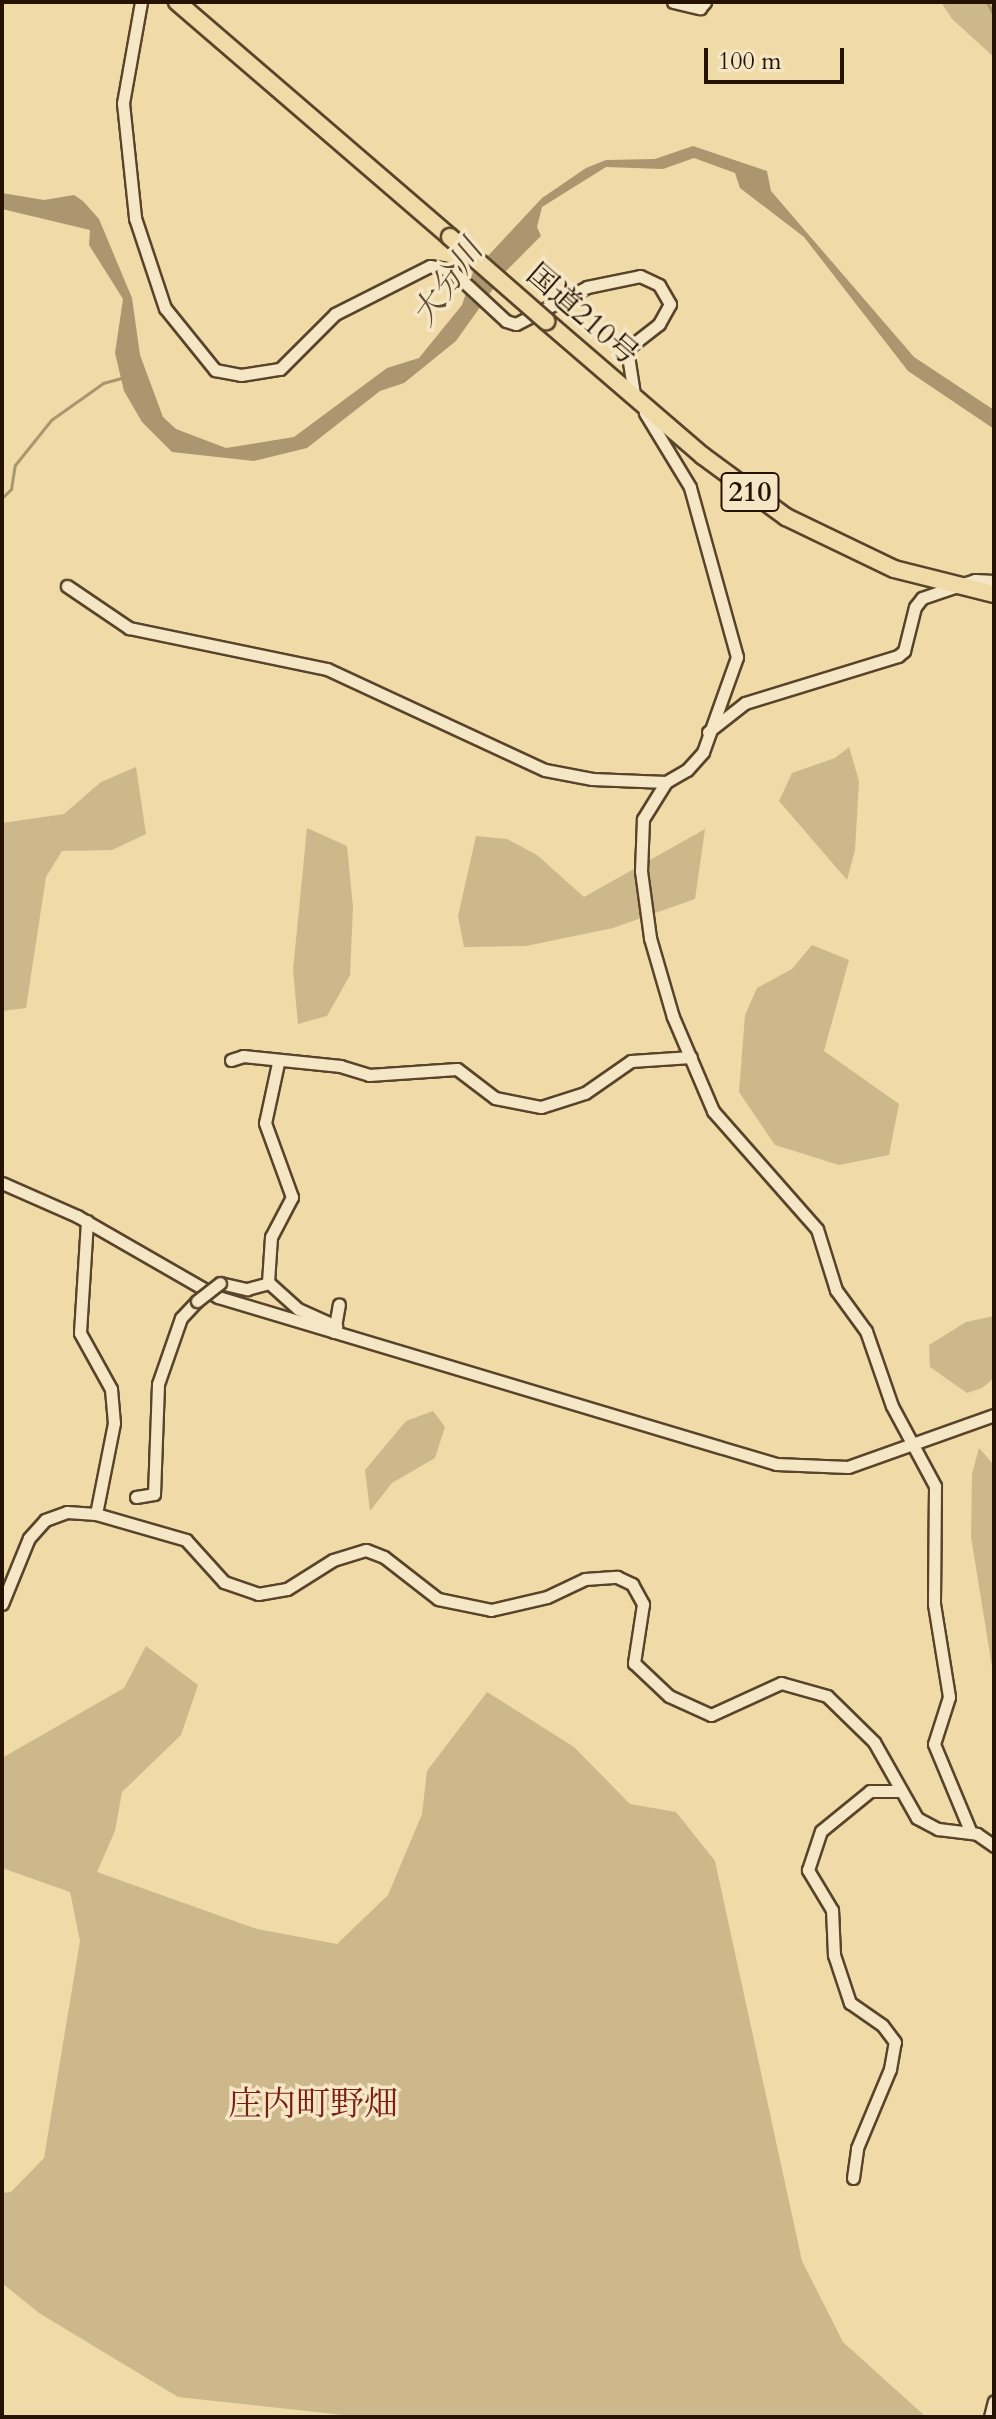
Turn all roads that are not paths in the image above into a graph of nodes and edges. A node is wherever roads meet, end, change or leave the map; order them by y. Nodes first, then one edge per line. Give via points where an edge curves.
1 (141, 2) edge
2 (177, 2) edge
3 (673, 2) edge
4 (705, 2) edge
5 (637, 400) junction
6 (994, 581) edge
7 (67, 586) dead end
8 (952, 586) junction
9 (994, 594) edge
10 (708, 732) junction
11 (666, 782) junction
12 (691, 1057) junction
13 (231, 1060) dead end
14 (278, 1063) junction
15 (2, 1183) edge
16 (87, 1221) junction
17 (269, 1283) junction
18 (339, 1304) dead end
19 (335, 1330) junction
20 (994, 1415) edge
21 (914, 1445) junction
22 (136, 1497) dead end
23 (96, 1514) junction
24 (2, 1604) edge
25 (901, 1791) junction
26 (971, 1833) junction
27 (994, 1846) edge
28 (853, 2178) dead end
29 (994, 2401) edge
30 (990, 2417) edge

1 - 5 street via 123,103 133,208 159,296 210,366 234,375 280,369 343,309 430,266 444,266 458,275 506,321 516,324 609,280 650,278 670,304 659,324 627,349 627,372
2 - 5 highway, 国道210号 / 210, bridge
3 - 4 street via 700,8
5 - 8 highway, 国道210号 / 210 via 744,488 816,535 894,569
5 - 10 street via 690,487 732,629 736,668
6 - 8 street
7 - 11 street via 129,628 327,669 545,770 592,779
8 - 9 highway, 国道210号 / 210
8 - 10 street via 918,602 902,654 745,703
10 - 11 street via 696,761
11 - 12 street via 641,828 643,903 660,977
12 - 14 street via 631,1061 585,1093 541,1107 495,1098 457,1069 369,1075 340,1066
12 - 21 street via 723,1125 817,1229 836,1290 866,1331 886,1392
13 - 14 street via 243,1056
14 - 17 street via 265,1123 292,1197 270,1242
15 - 16 street
16 - 19 street via 202,1290
16 - 23 street via 80,1333 111,1389 114,1423
17 - 19 street via 298,1309
17 - 22 street, bridge via 247,1289 220,1283 181,1318 158,1384 154,1494
18 - 19 street
19 - 21 street via 785,1466 843,1468
20 - 21 street
21 - 26 street via 937,1497 934,1604 949,1697 934,1744
23 - 24 street via 67,1512 45,1520 29,1538
23 - 25 street via 190,1542 224,1582 258,1594 287,1589 333,1560 366,1550 384,1557 438,1599 491,1610 547,1597 594,1576 627,1580 643,1604 634,1663 669,1696 715,1715 773,1685 804,1686 827,1696 855,1720
25 - 26 street via 924,1823
25 - 28 street via 870,1791 821,1831 808,1870 832,1910 834,1955 850,2003 882,2025 895,2042 857,2148
26 - 27 street
29 - 30 street

